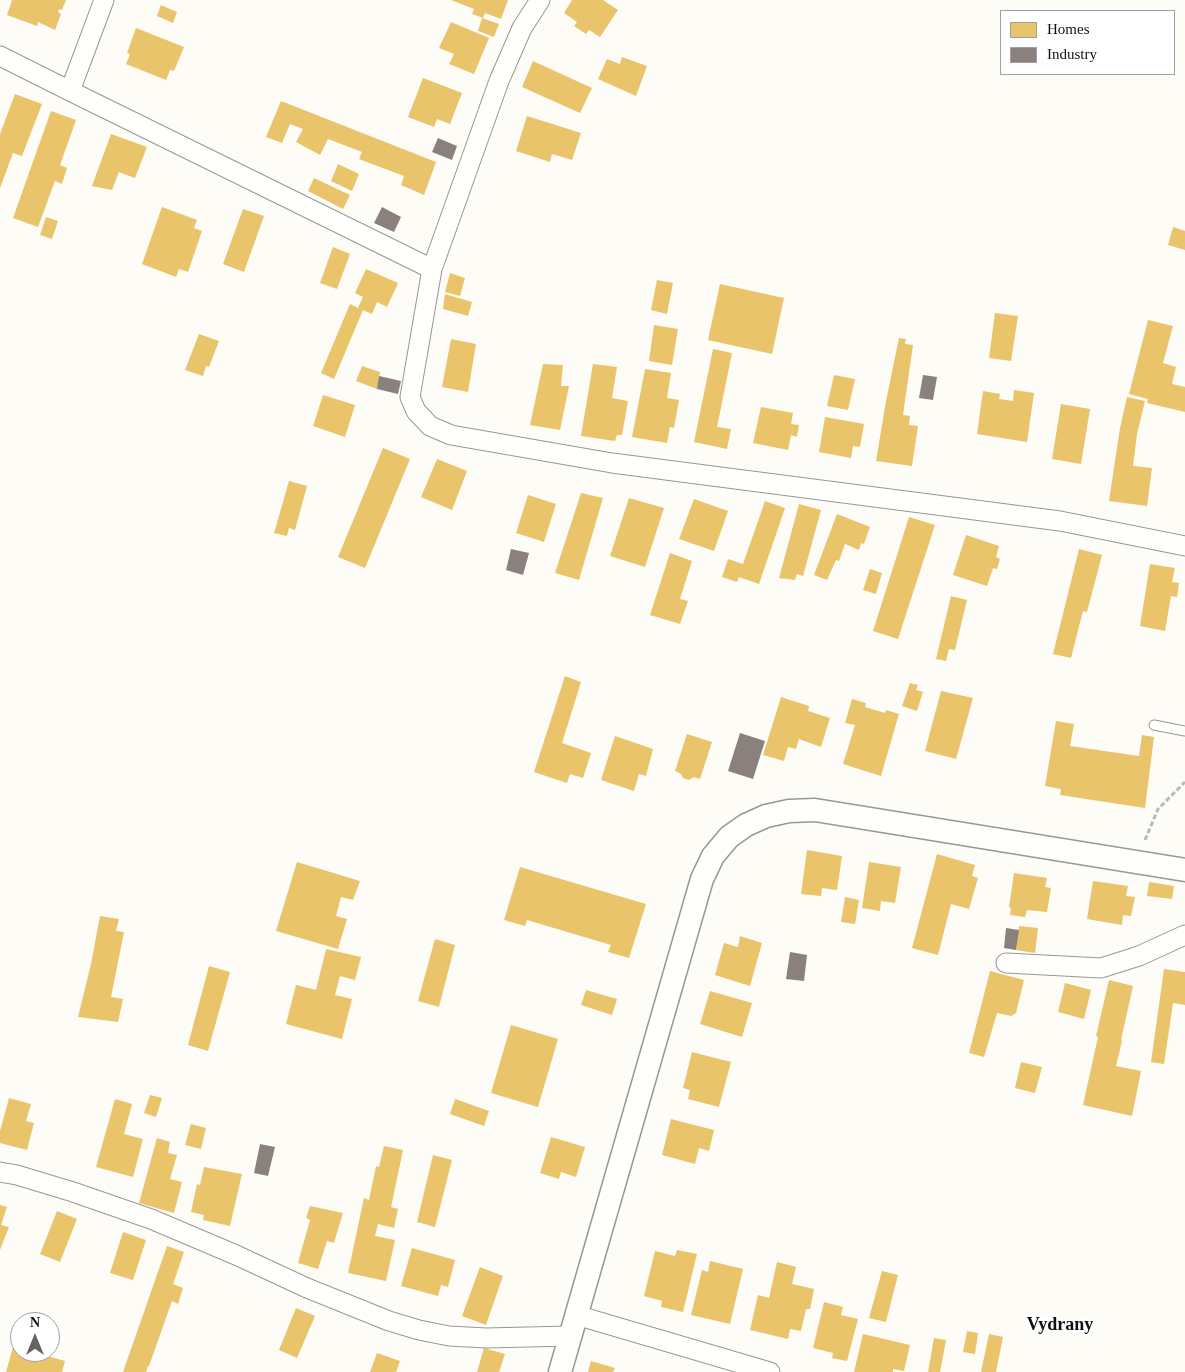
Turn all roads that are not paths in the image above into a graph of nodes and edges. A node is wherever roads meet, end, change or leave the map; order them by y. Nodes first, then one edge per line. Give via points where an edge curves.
1 (104, 0) edge
2 (540, 0) edge
3 (0, 56) edge
4 (70, 92) junction
5 (432, 269) junction
6 (1185, 546) edge
7 (1154, 725) dead end
8 (1185, 732) edge
9 (1185, 870) edge
10 (1185, 935) edge
11 (1006, 963) dead end
12 (0, 1172) edge
13 (573, 1325) junction
14 (560, 1372) edge
15 (770, 1372) edge

1 - 4 street
2 - 5 street via 522,28 499,81
3 - 4 street
4 - 5 street
5 - 6 street via 410,397 416,411 430,426 451,435 612,463 1060,520
7 - 8 lane
9 - 13 street via 815,810 766,816 729,837 713,856 702,879
10 - 11 street via 1139,956 1101,968
12 - 13 street via 54,1186 151,1219 307,1288 419,1330 486,1338
13 - 14 street
13 - 15 street

